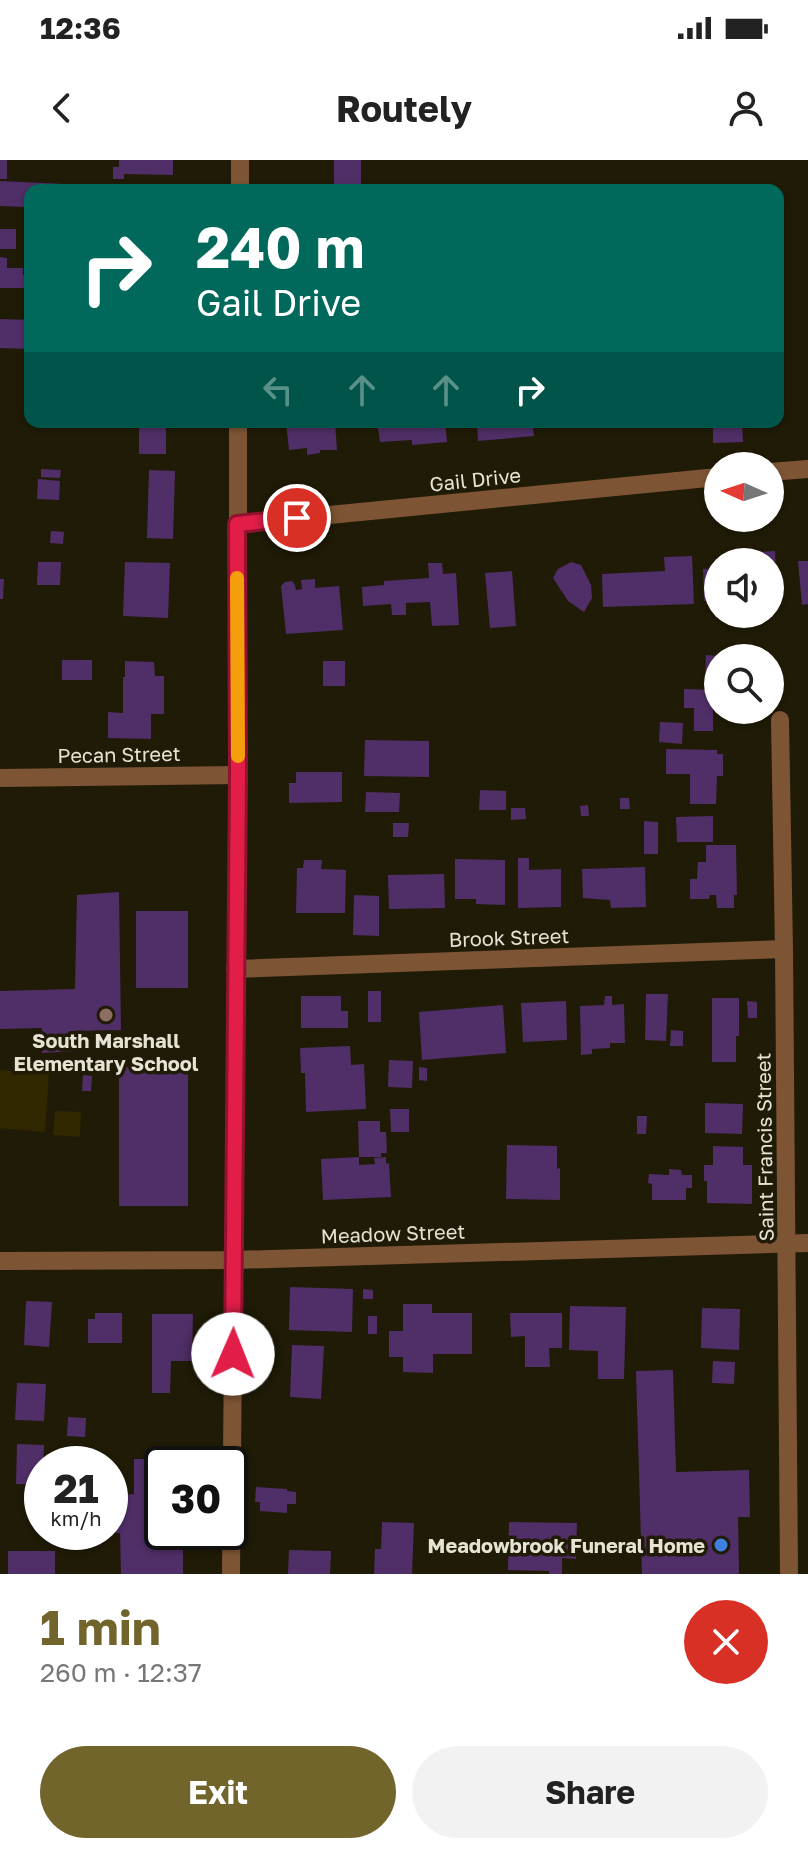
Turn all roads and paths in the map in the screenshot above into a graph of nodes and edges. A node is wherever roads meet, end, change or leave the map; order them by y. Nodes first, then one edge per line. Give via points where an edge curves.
1 (240, 160) edge
2 (240, 184) edge
3 (238, 428) edge
4 (808, 469) edge
5 (784, 471) edge
6 (704, 478) edge
7 (237, 524) junction
8 (780, 724) edge
9 (238, 775) junction
10 (0, 778) edge
11 (784, 949) junction
12 (235, 969) junction
13 (808, 1243) edge
14 (787, 1244) junction
15 (234, 1260) junction
16 (0, 1261) edge
17 (231, 1574) edge
18 (789, 1574) edge

1 - 2 street
3 - 7 street
4 - 5 street
6 - 7 street, Gail Drive
7 - 9 street
8 - 11 street, Saint Francis Street
9 - 10 street, Pecan Street
9 - 12 street
11 - 12 street, Brook Street
11 - 14 street, Saint Francis Street
12 - 15 street
13 - 14 street, Meadow Street
14 - 15 street, Meadow Street
14 - 18 street, Saint Francis Street
15 - 16 street, Meadow Street
15 - 17 street

